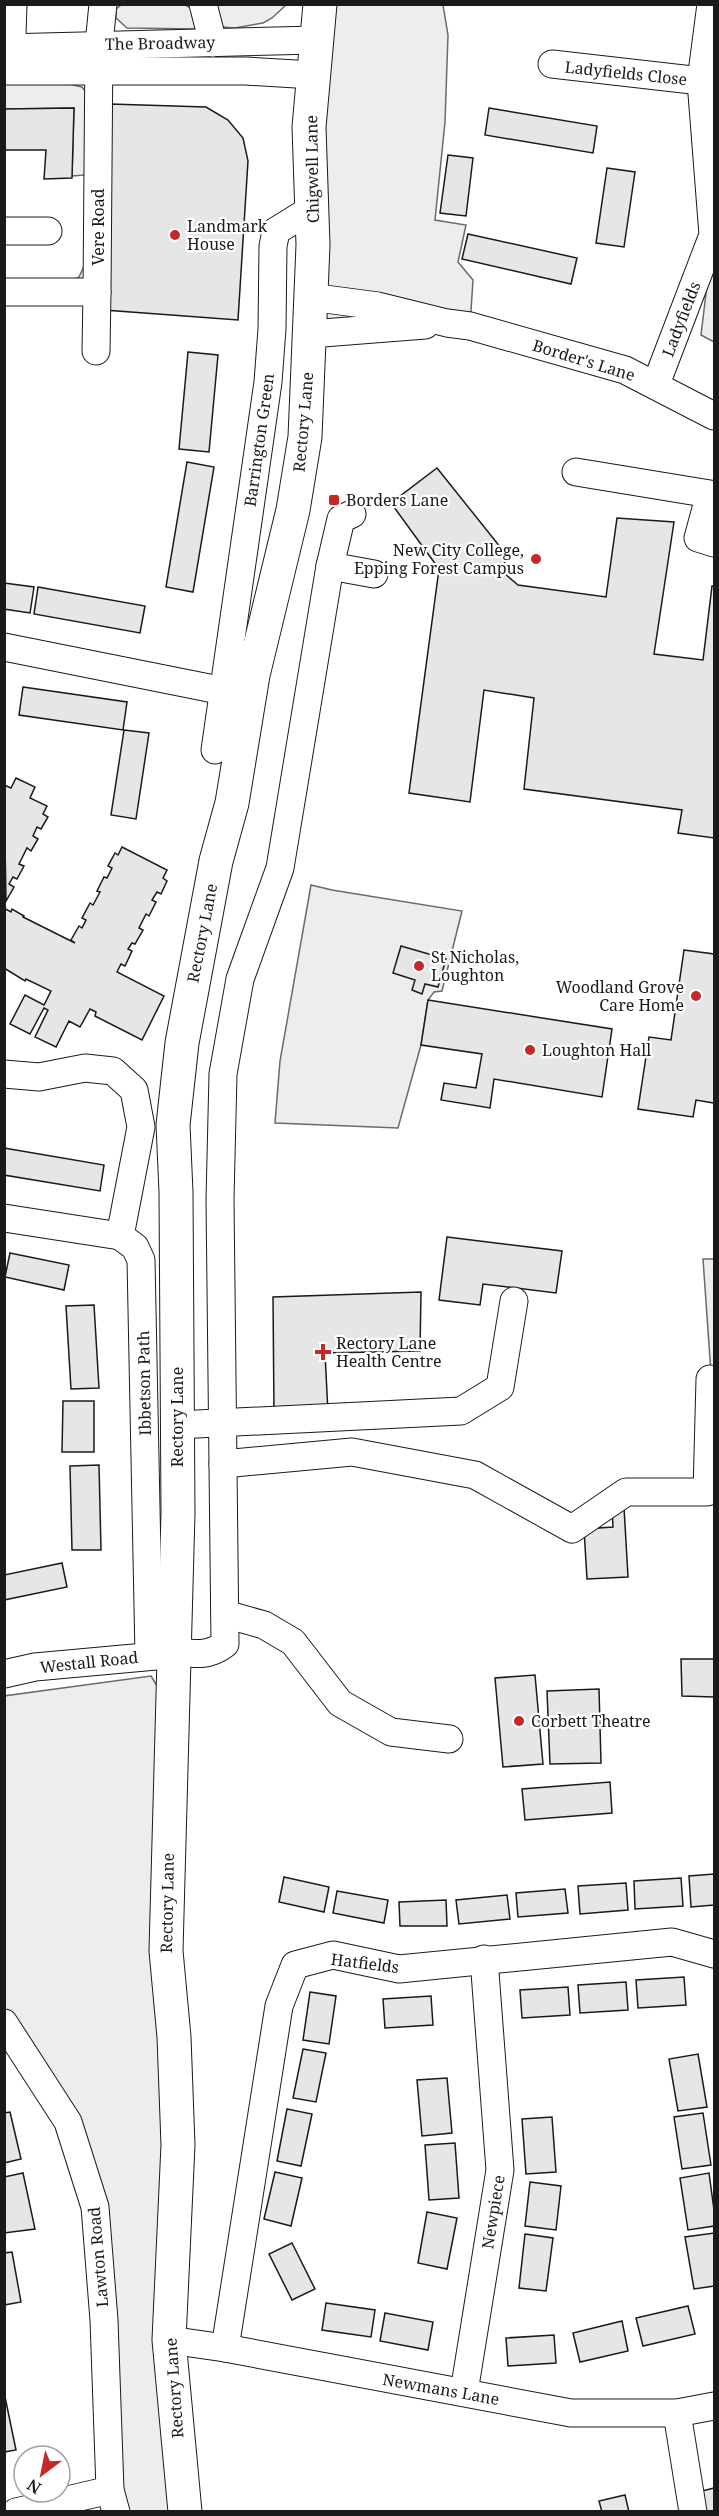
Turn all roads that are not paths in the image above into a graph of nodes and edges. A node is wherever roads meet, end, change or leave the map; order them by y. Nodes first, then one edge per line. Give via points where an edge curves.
1 (13, 4) edge
2 (103, 4) edge
3 (203, 4) edge
4 (320, 4) edge
5 (711, 4) edge
6 (316, 40) junction
7 (213, 43) junction
8 (99, 57) junction
9 (8, 59) edge
10 (552, 64) dead end
11 (313, 75) junction
12 (700, 81) junction
13 (313, 208) junction
14 (4, 231) edge
15 (48, 231) dead end
16 (4, 292) edge
17 (97, 292) junction
18 (310, 297) junction
19 (447, 323) junction
20 (310, 334) junction
21 (96, 351) dead end
22 (656, 384) junction
23 (714, 416) edge
24 (576, 472) dead end
25 (352, 514) dead end
26 (714, 543) edge
27 (330, 566) junction
28 (374, 574) dead end
29 (4, 647) edge
30 (224, 691) junction
31 (215, 750) dead end
32 (4, 1074) edge
33 (4, 1218) edge
34 (120, 1236) junction
35 (514, 1301) dead end
36 (710, 1379) dead end
37 (223, 1422) junction
38 (177, 1425) junction
39 (223, 1464) junction
40 (225, 1614) junction
41 (165, 1654) junction
42 (4, 1674) edge
43 (449, 1739) dead end
44 (714, 1954) edge
45 (484, 1959) junction
46 (4, 2023) edge
47 (169, 2340) junction
48 (225, 2348) junction
49 (464, 2392) junction
50 (714, 2406) edge
51 (676, 2413) junction
52 (113, 2500) edge
53 (16, 2511) edge
54 (185, 2511) edge
55 (693, 2511) edge

1 - 9 street
2 - 8 street, Vere Road
3 - 7 street
4 - 6 main road, Chigwell Lane
5 - 12 street, Ladyfields
6 - 7 street, The Broadway
6 - 11 main road, Chigwell Lane
7 - 8 street, The Broadway
8 - 9 street, The Broadway
8 - 11 street, The Broadway
8 - 17 street, Vere Road
10 - 12 street, Ladyfields Close
11 - 13 main road, Chigwell Lane via 308,144
12 - 22 street, Ladyfields via 713,235
13 - 18 main road, Chigwell Lane
13 - 30 street, Barrington Green via 276,231 273,246 268,382
14 - 15 street
16 - 17 street
17 - 21 street, Vere Road
18 - 19 street, Border's Lane via 378,306
18 - 20 main road, Chigwell Lane
19 - 20 street, Border's Lane
19 - 22 street, Border's Lane via 625,370
20 - 38 main road, Rectory Lane via 305,437 293,510 253,675 232,803 216,861 182,1043 173,1125
22 - 23 street, Border's Lane
24 - 26 street via 710,494 698,538
25 - 27 street via 341,519
27 - 28 street
27 - 37 street via 280,868 240,979 223,1074
29 - 30 street
30 - 31 street, Barrington Green
32 - 34 street via 39,1077 85,1068 113,1071 135,1090 141,1126
33 - 34 street
34 - 41 street, Ibbetson Path via 135,1247 141,1260
35 - 37 street via 500,1387 460,1411
36 - 39 street via 707,1492 626,1492 572,1529 475,1475 352,1452
37 - 38 street
37 - 39 street
38 - 41 main road, Rectory Lane via 178,1513
39 - 40 street
40 - 41 street, Westall Road via 225,1644 214,1653
40 - 43 street via 264,1624 293,1642 339,1703 391,1732
41 - 42 street, Westall Road via 35,1667
41 - 47 main road, Rectory Lane via 165,1951 174,2037 178,2145
44 - 45 street, Hatfields via 672,1942
45 - 48 street, Hatfields via 399,1968 333,1955 295,1965 279,2006
45 - 49 street, Newpiece via 500,2170
46 - 52 street, Lawton Road via 68,2122 95,2207
47 - 48 street, Newmans Lane
47 - 54 main road, Rectory Lane
48 - 49 street, Newmans Lane
49 - 51 street, Newmans Lane via 571,2413
50 - 51 street, Newmans Lane
51 - 55 street
52 - 53 street

